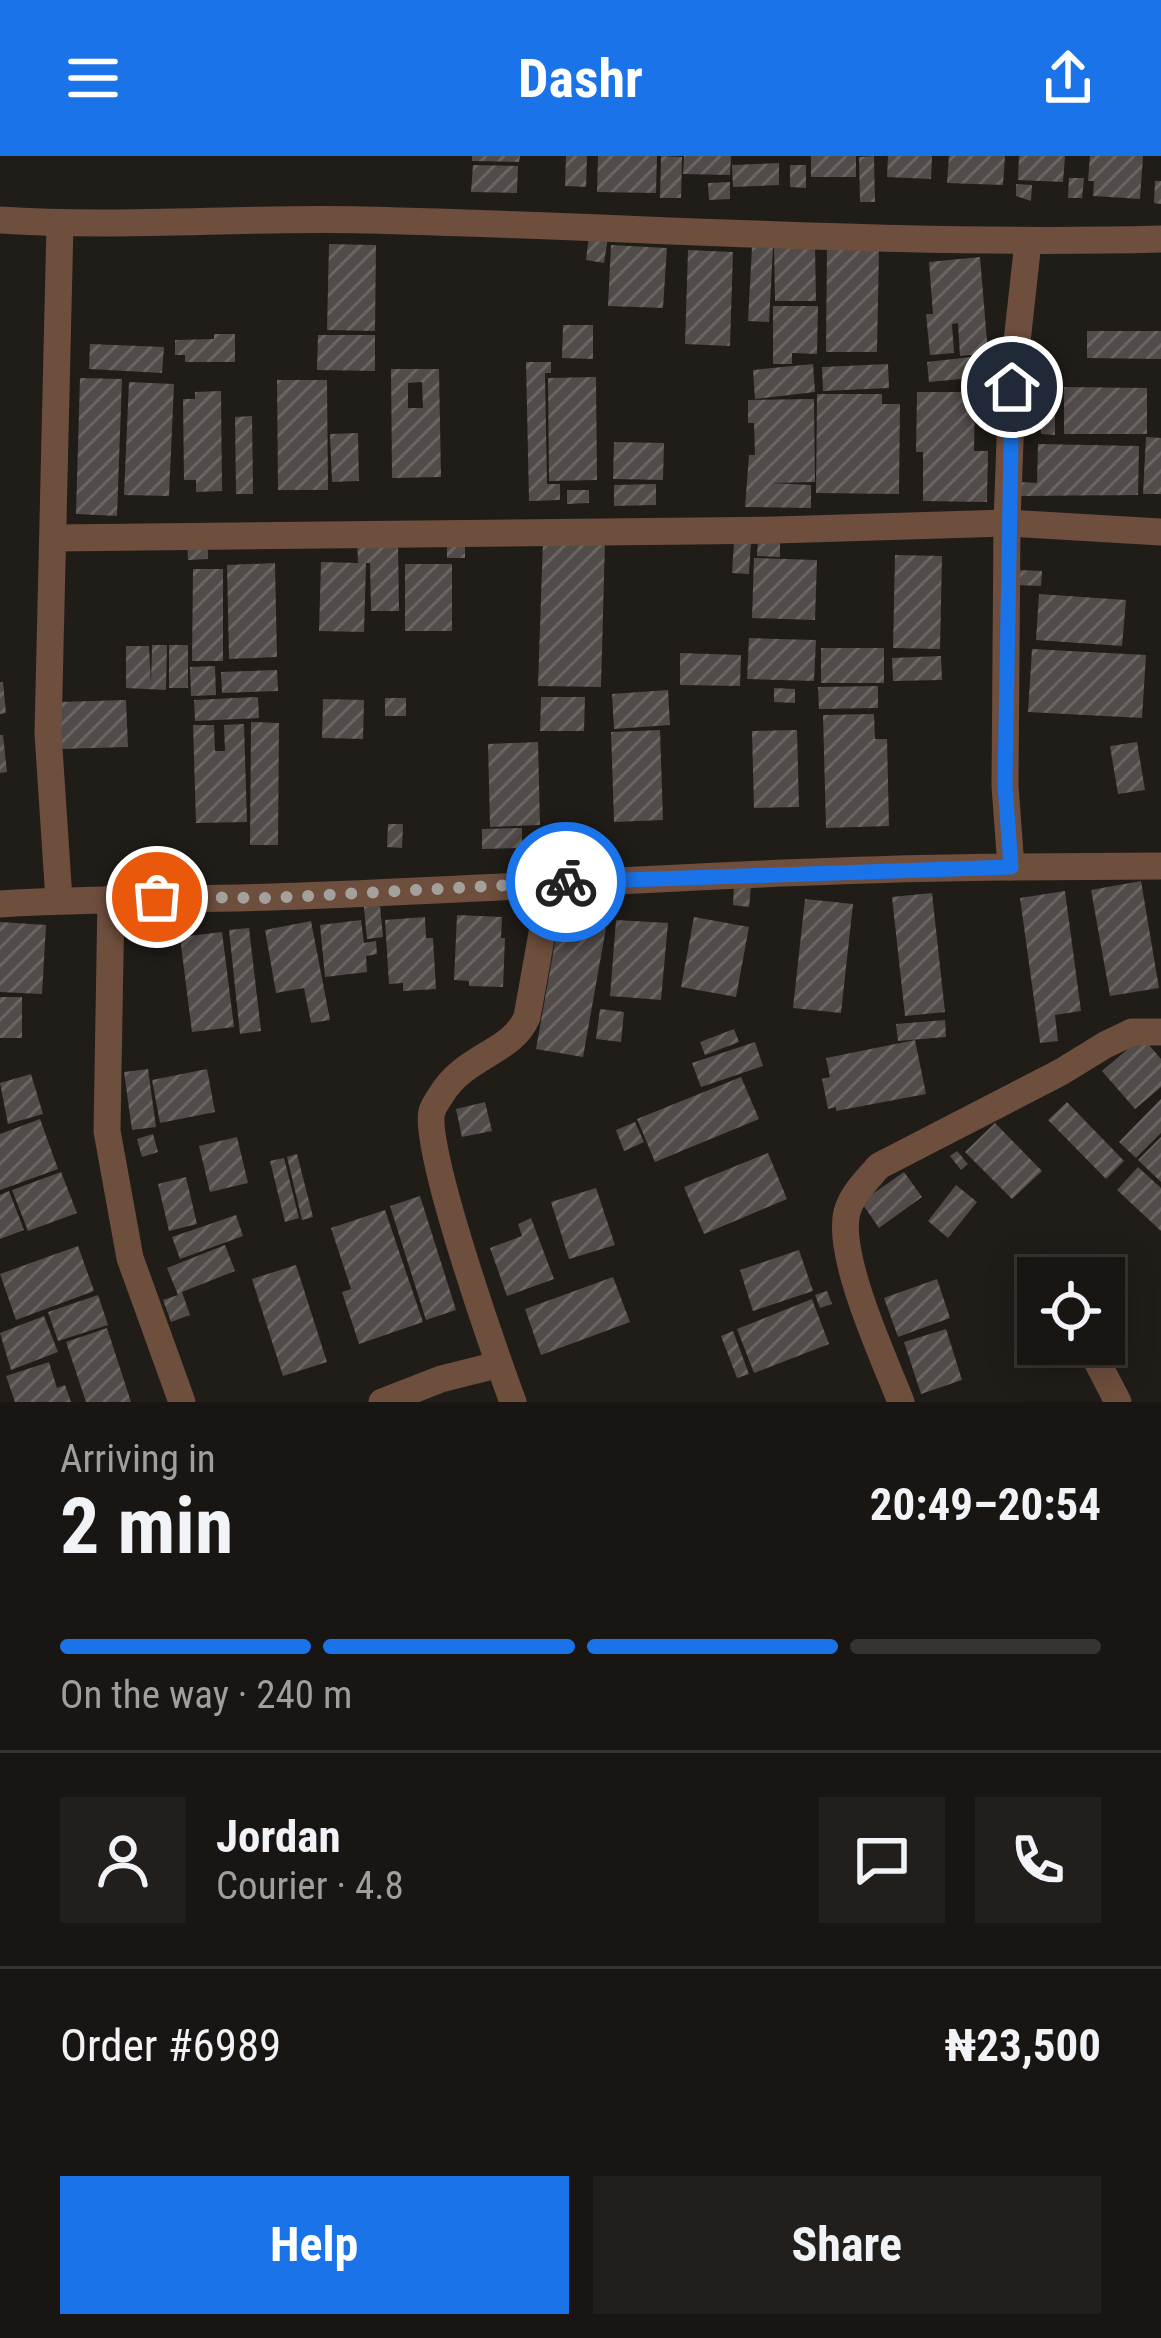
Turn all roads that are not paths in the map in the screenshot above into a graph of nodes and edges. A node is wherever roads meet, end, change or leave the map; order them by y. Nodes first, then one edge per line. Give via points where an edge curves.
1 (0, 220) edge
2 (60, 224) junction
3 (1161, 239) edge
4 (1028, 242) junction
5 (1007, 523) junction
6 (1161, 532) edge
7 (55, 538) junction
8 (1161, 866) edge
9 (1011, 867) junction
10 (551, 883) junction
11 (111, 898) junction
12 (59, 900) junction
13 (0, 904) edge
14 (1161, 1032) edge
15 (497, 1365) junction
16 (1099, 1365) edge
17 (182, 1402) edge
18 (382, 1402) edge
19 (513, 1402) edge
20 (901, 1402) edge
21 (1118, 1402) edge

1 - 2 street
2 - 4 street via 358,220
2 - 7 street
3 - 4 street
4 - 5 street
5 - 6 street
5 - 7 street
5 - 9 street
7 - 12 street via 48,733
8 - 9 street
9 - 10 street
10 - 11 street
10 - 15 street via 521,1031 467,1064 431,1112
11 - 12 street
11 - 17 street via 107,1131 130,1258
12 - 13 street
14 - 20 street via 1132,1032 1105,1045 879,1166 860,1188 847,1214 856,1285
15 - 18 street
15 - 19 street
16 - 21 street

